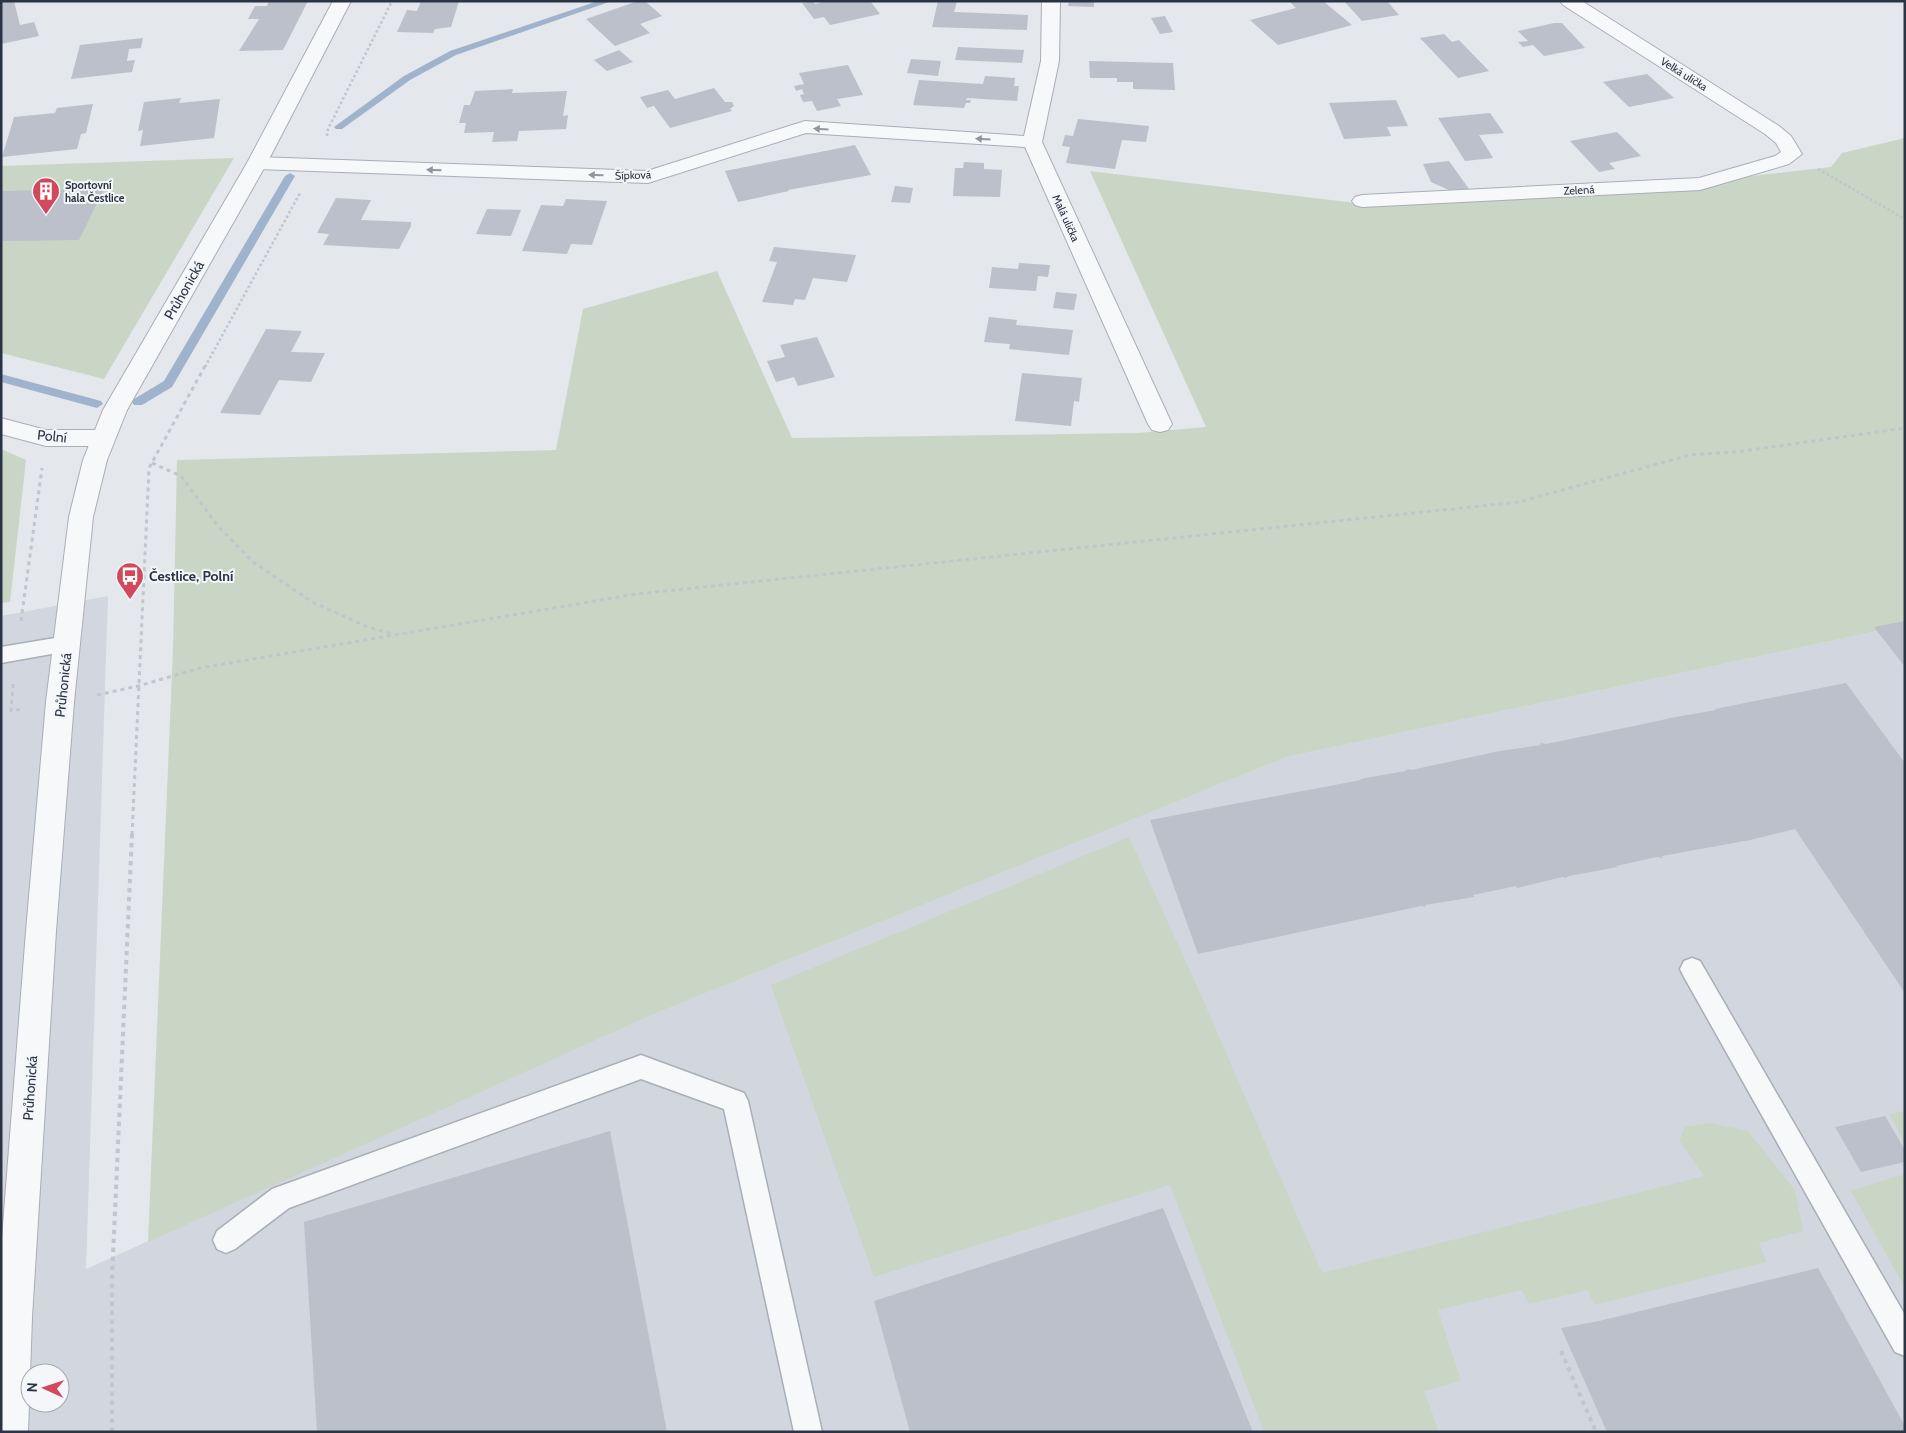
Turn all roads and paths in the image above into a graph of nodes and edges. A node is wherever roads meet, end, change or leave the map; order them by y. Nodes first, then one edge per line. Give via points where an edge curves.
1 (342, 1) edge
2 (392, 1) edge
3 (1051, 1) edge
4 (1568, 1) edge
5 (1032, 142) junction
6 (1792, 154) junction
7 (256, 163) junction
8 (315, 166) junction
9 (1362, 201) dead end
10 (1905, 219) edge
11 (1160, 424) dead end
12 (1, 426) edge
13 (1905, 428) edge
14 (103, 438) junction
15 (152, 463) junction
16 (392, 634) junction
17 (67, 644) junction
18 (1, 655) edge
19 (138, 686) junction
20 (1692, 969) dead end
21 (226, 1240) dead end
22 (1905, 1342) edge
23 (1561, 1351) dead end
24 (9, 1432) edge
25 (112, 1432) edge
26 (808, 1432) edge
27 (1596, 1432) edge

1 - 7 street, Průhonická
2 - 8 path via 328,129 326,143
3 - 5 street via 1050,61
4 - 6 street, Velká ulička via 1772,130 1784,140
5 -> 8 street, Šípková via 805,128 648,177
5 - 11 street, Malá ulička
6 - 9 street, Zelená via 1782,160 1700,184
6 - 10 path
7 - 8 street, Šípková
7 - 14 street, Průhonická via 115,410
8 - 15 path
12 - 14 street, Polní via 46,438
13 - 16 path via 1736,452 1690,455 1519,502 636,594
14 - 17 street, Průhonická via 82,518
15 - 16 path via 181,476 218,526 253,562 314,603
15 - 19 path via 149,468
16 - 19 path via 200,668
17 - 18 lane
17 - 24 street, Průhonická via 40,941
19 - 25 path via 112,1278
20 - 22 lane
21 - 26 lane via 280,1198 641,1067 735,1101
23 - 27 path

